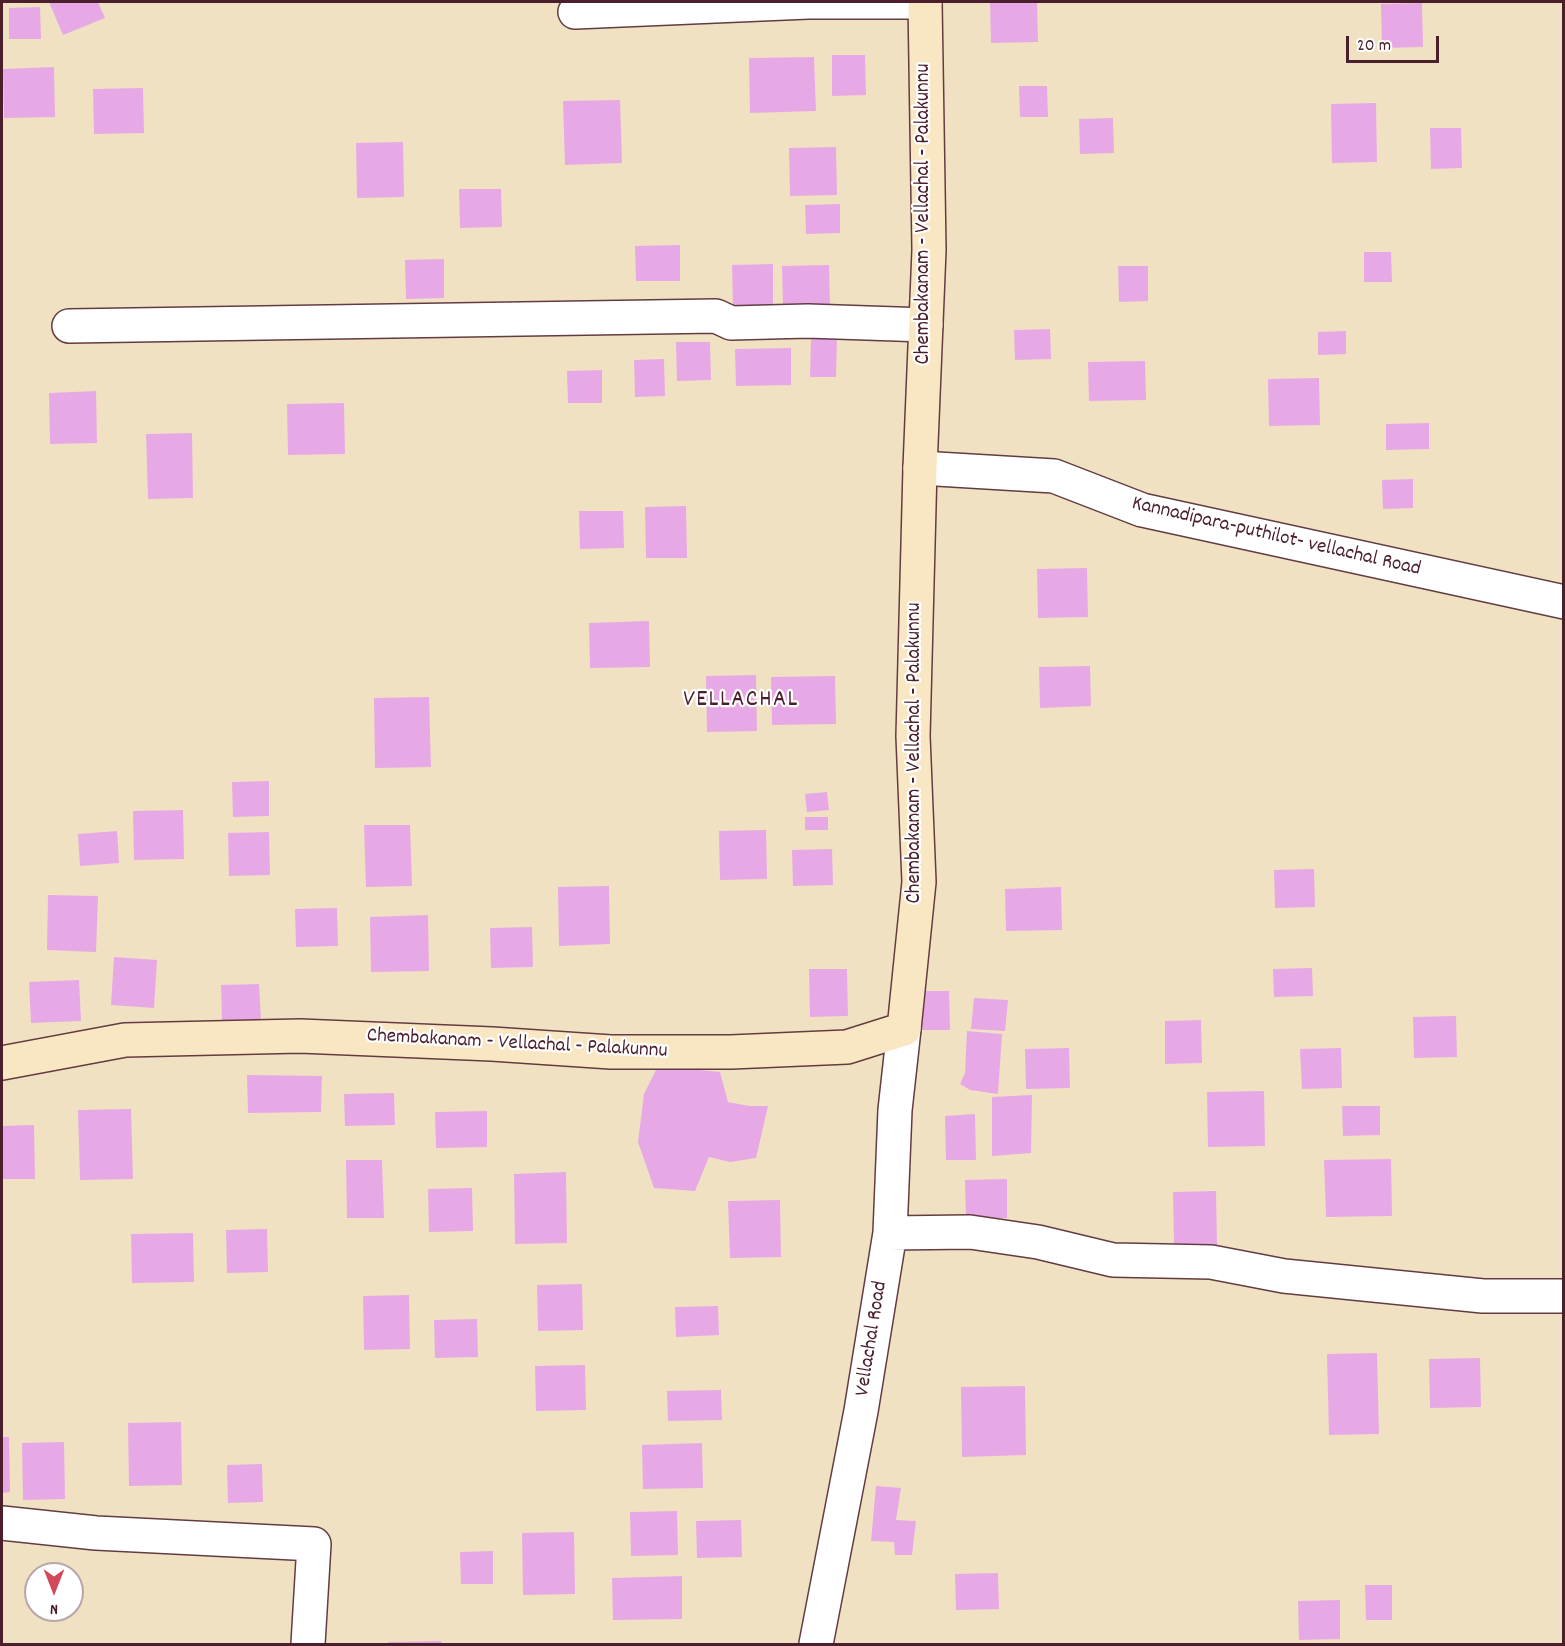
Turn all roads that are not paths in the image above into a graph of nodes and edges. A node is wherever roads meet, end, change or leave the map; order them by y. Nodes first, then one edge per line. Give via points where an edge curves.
1 (925, 2) edge
2 (575, 12) dead end
3 (926, 325) junction
4 (69, 326) dead end
5 (920, 468) junction
6 (1563, 602) edge
7 (904, 1029) junction
8 (2, 1063) edge
9 (890, 1233) junction
10 (1563, 1296) edge
11 (2, 1523) edge
12 (308, 1644) edge
13 (816, 1644) edge

1 - 2 street via 808,2
1 - 3 main road, Chembakanam - Vellachal - Palakunnu via 929,250
3 - 4 street via 731,323 716,316
3 - 5 main road, Chembakanam - Vellachal - Palakunnu
5 - 6 street, Kannadipara-puthilot- vellachal Road via 1054,476 1142,510
5 - 7 main road, Chembakanam - Vellachal - Palakunnu via 913,736 919,882
7 - 8 main road, Chembakanam - Vellachal - Palakunnu via 847,1047 730,1052 612,1052 300,1035 125,1040
7 - 9 street, Vellachal Road via 895,1110
9 - 10 street via 970,1232 1038,1242 1113,1260 1211,1262 1284,1276 1483,1296
9 - 13 street, Vellachal Road via 861,1411
11 - 12 street via 96,1533 314,1544

